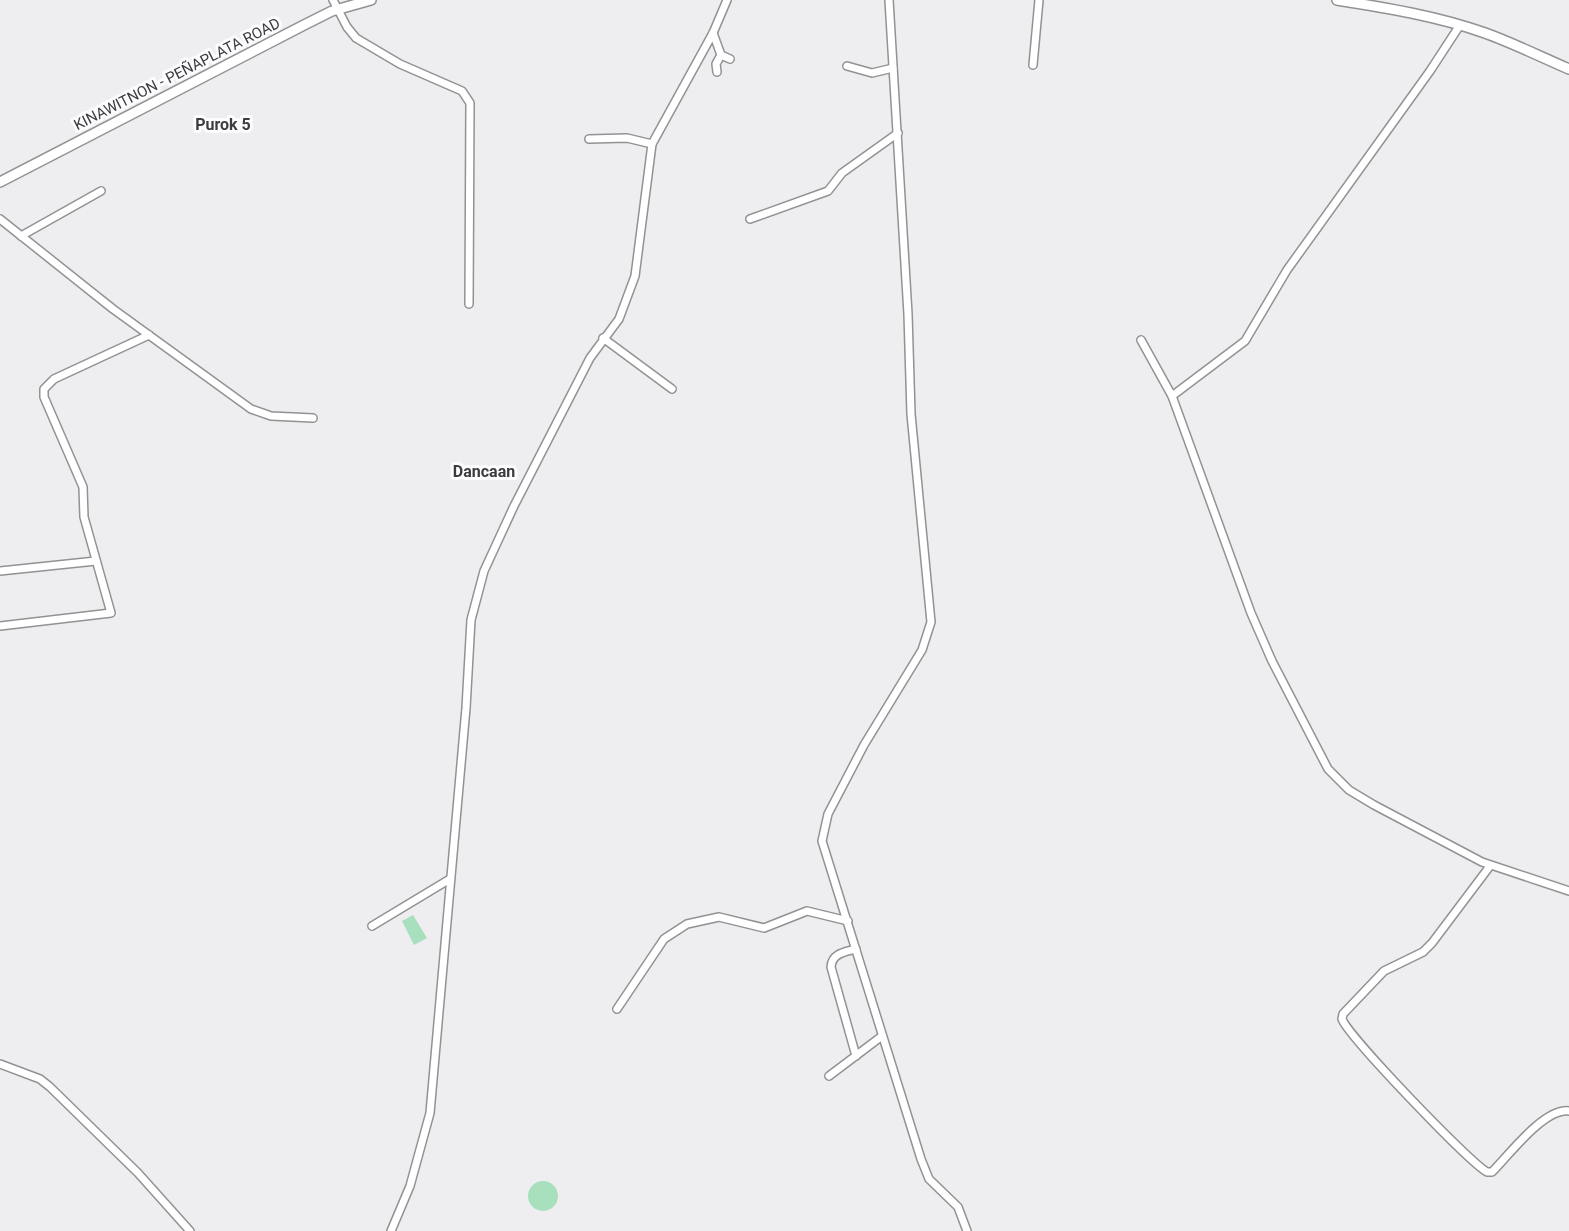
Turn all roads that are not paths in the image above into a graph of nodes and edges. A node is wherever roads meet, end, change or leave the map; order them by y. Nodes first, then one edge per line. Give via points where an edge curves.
1 (333, 0) edge
2 (371, 0) edge
3 (727, 0) edge
4 (890, 0) edge
5 (1039, 0) edge
6 (1337, 0) edge
7 (339, 9) junction
8 (1460, 25) junction
9 (713, 33) junction
10 (722, 55) junction
11 (730, 59) dead end
12 (1033, 65) dead end
13 (848, 66) dead end
14 (893, 68) junction
15 (1569, 69) edge
16 (717, 72) dead end
17 (898, 133) junction
18 (589, 139) dead end
19 (652, 144) junction
20 (0, 182) edge
21 (101, 191) dead end
22 (0, 219) edge
23 (759, 226) dead end
24 (21, 236) junction
25 (469, 304) dead end
26 (149, 335) junction
27 (603, 338) junction
28 (1141, 340) dead end
29 (672, 389) dead end
30 (1172, 396) junction
31 (313, 418) dead end
32 (96, 561) junction
33 (0, 571) edge
34 (0, 626) edge
35 (1491, 866) junction
36 (450, 879) junction
37 (1569, 891) edge
38 (848, 921) junction
39 (372, 926) dead end
40 (856, 949) junction
41 (617, 1009) dead end
42 (882, 1036) junction
43 (856, 1056) junction
44 (0, 1064) edge
45 (829, 1076) dead end
46 (1569, 1111) edge
47 (190, 1231) edge
48 (391, 1231) edge
49 (967, 1231) edge

1 - 7 street
2 - 7 street, KINAWITNON - PEÑAPLATA ROAD
3 - 9 street
4 - 14 street
5 - 12 street
6 - 8 street
7 - 20 street, KINAWITNON - PEÑAPLATA ROAD
7 - 25 street via 351,33 366,45 462,91 470,103
8 - 15 street
8 - 30 street via 1287,270 1252,332
9 - 10 street
9 - 19 street
10 - 11 street
10 - 16 street via 716,64
13 - 14 street via 872,73
14 - 17 street
17 - 23 street via 842,173 828,191 753,218
17 - 38 street via 911,414 931,622 922,650 864,745 824,827 825,856
18 - 19 street via 627,138
19 - 27 street via 635,276 619,319
21 - 24 street
22 - 24 street
24 - 26 street
26 - 31 street via 251,409 270,416
26 - 32 street via 54,379 44,389 82,488 84,517
27 - 29 street
27 - 36 street via 514,506 478,590 468,644
28 - 30 street
30 - 35 street via 1251,613 1328,769 1349,790 1374,805
32 - 33 street
32 - 34 street via 111,610 109,615
35 - 37 street
35 - 46 street via 1423,952 1384,971 1342,1019 1406,1093 1486,1172 1492,1172 1539,1124 1554,1113
36 - 39 street
36 - 48 street via 430,1113 410,1186
38 - 40 street
38 - 41 street via 807,911 764,928 719,917 687,924 664,939
40 - 42 street
40 - 43 street via 834,957 831,967
42 - 43 street
42 - 49 street via 929,1179 958,1207
43 - 45 street
44 - 47 street via 40,1079 132,1167

